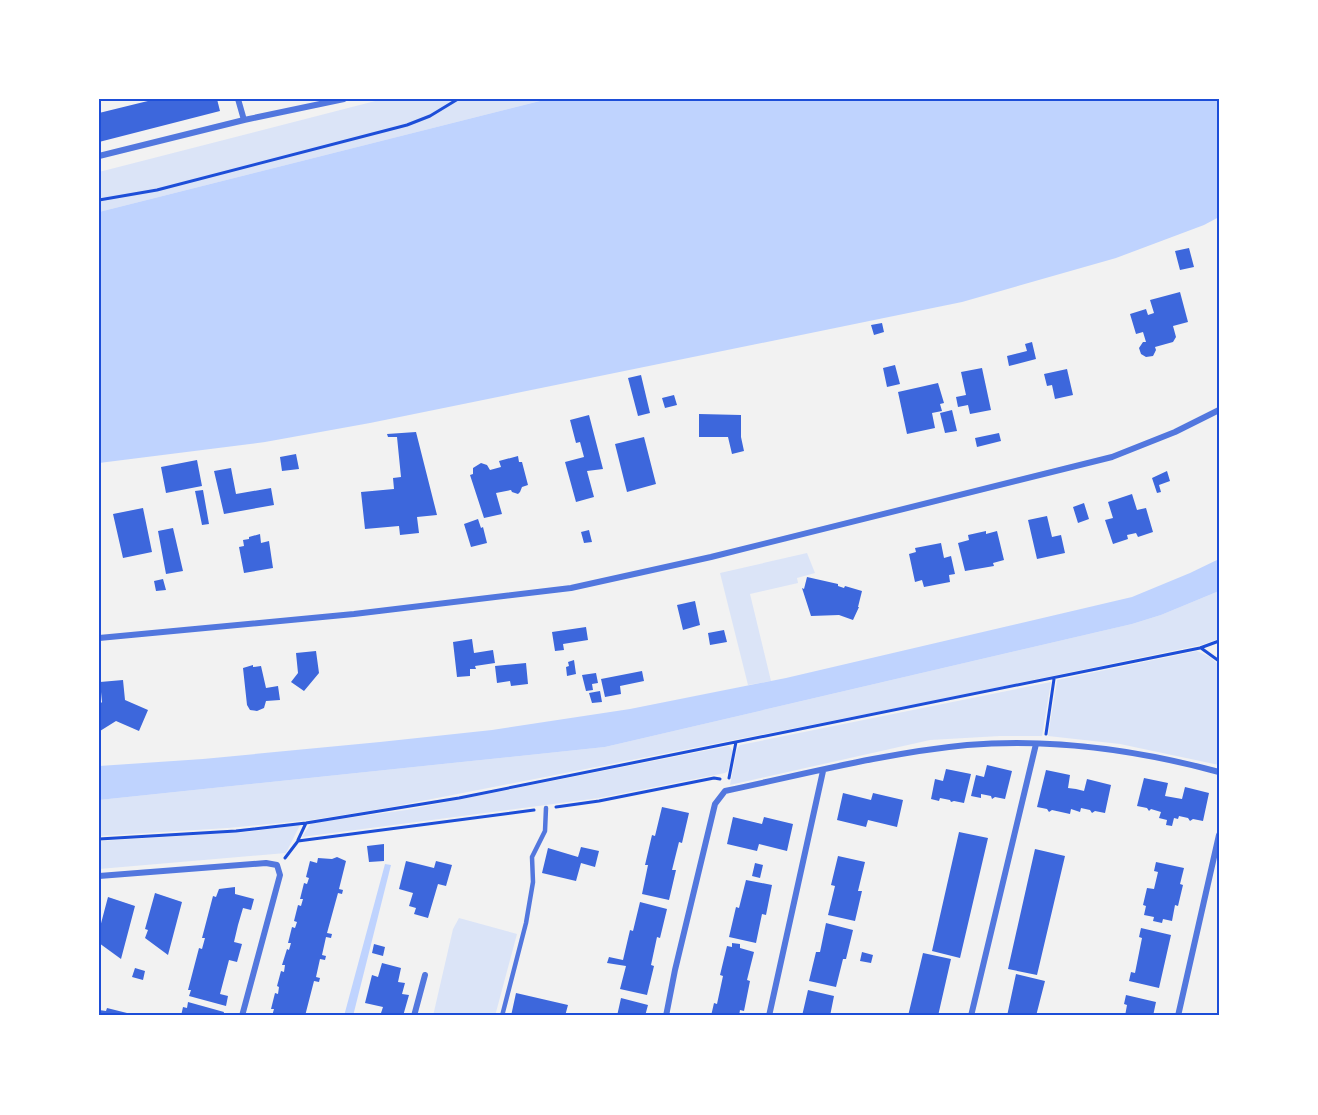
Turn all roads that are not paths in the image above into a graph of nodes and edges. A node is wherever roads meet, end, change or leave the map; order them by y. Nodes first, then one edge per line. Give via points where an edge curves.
1 (238, 99) edge
2 (344, 99) edge
3 (244, 120) junction
4 (99, 156) edge
5 (1219, 410) edge
6 (99, 638) edge
7 (1036, 744) junction
8 (823, 771) junction
9 (1219, 772) edge
10 (546, 808) road end
11 (1219, 835) edge
12 (99, 876) edge
13 (424, 975) dead end
14 (242, 1016) edge
15 (414, 1016) edge
16 (502, 1016) edge
17 (666, 1016) edge
18 (769, 1016) edge
19 (971, 1016) edge
20 (1178, 1016) edge

1 - 3 street
2 - 3 street
3 - 4 street
5 - 6 street via 1112,457 571,588
7 - 8 street via 968,745
7 - 9 street via 1133,754
7 - 19 street
8 - 17 street via 725,788 715,804
8 - 18 street
10 - 16 lane via 545,831 532,857 533,882 526,923
11 - 20 street
12 - 14 street via 277,865 280,875
13 - 15 street

